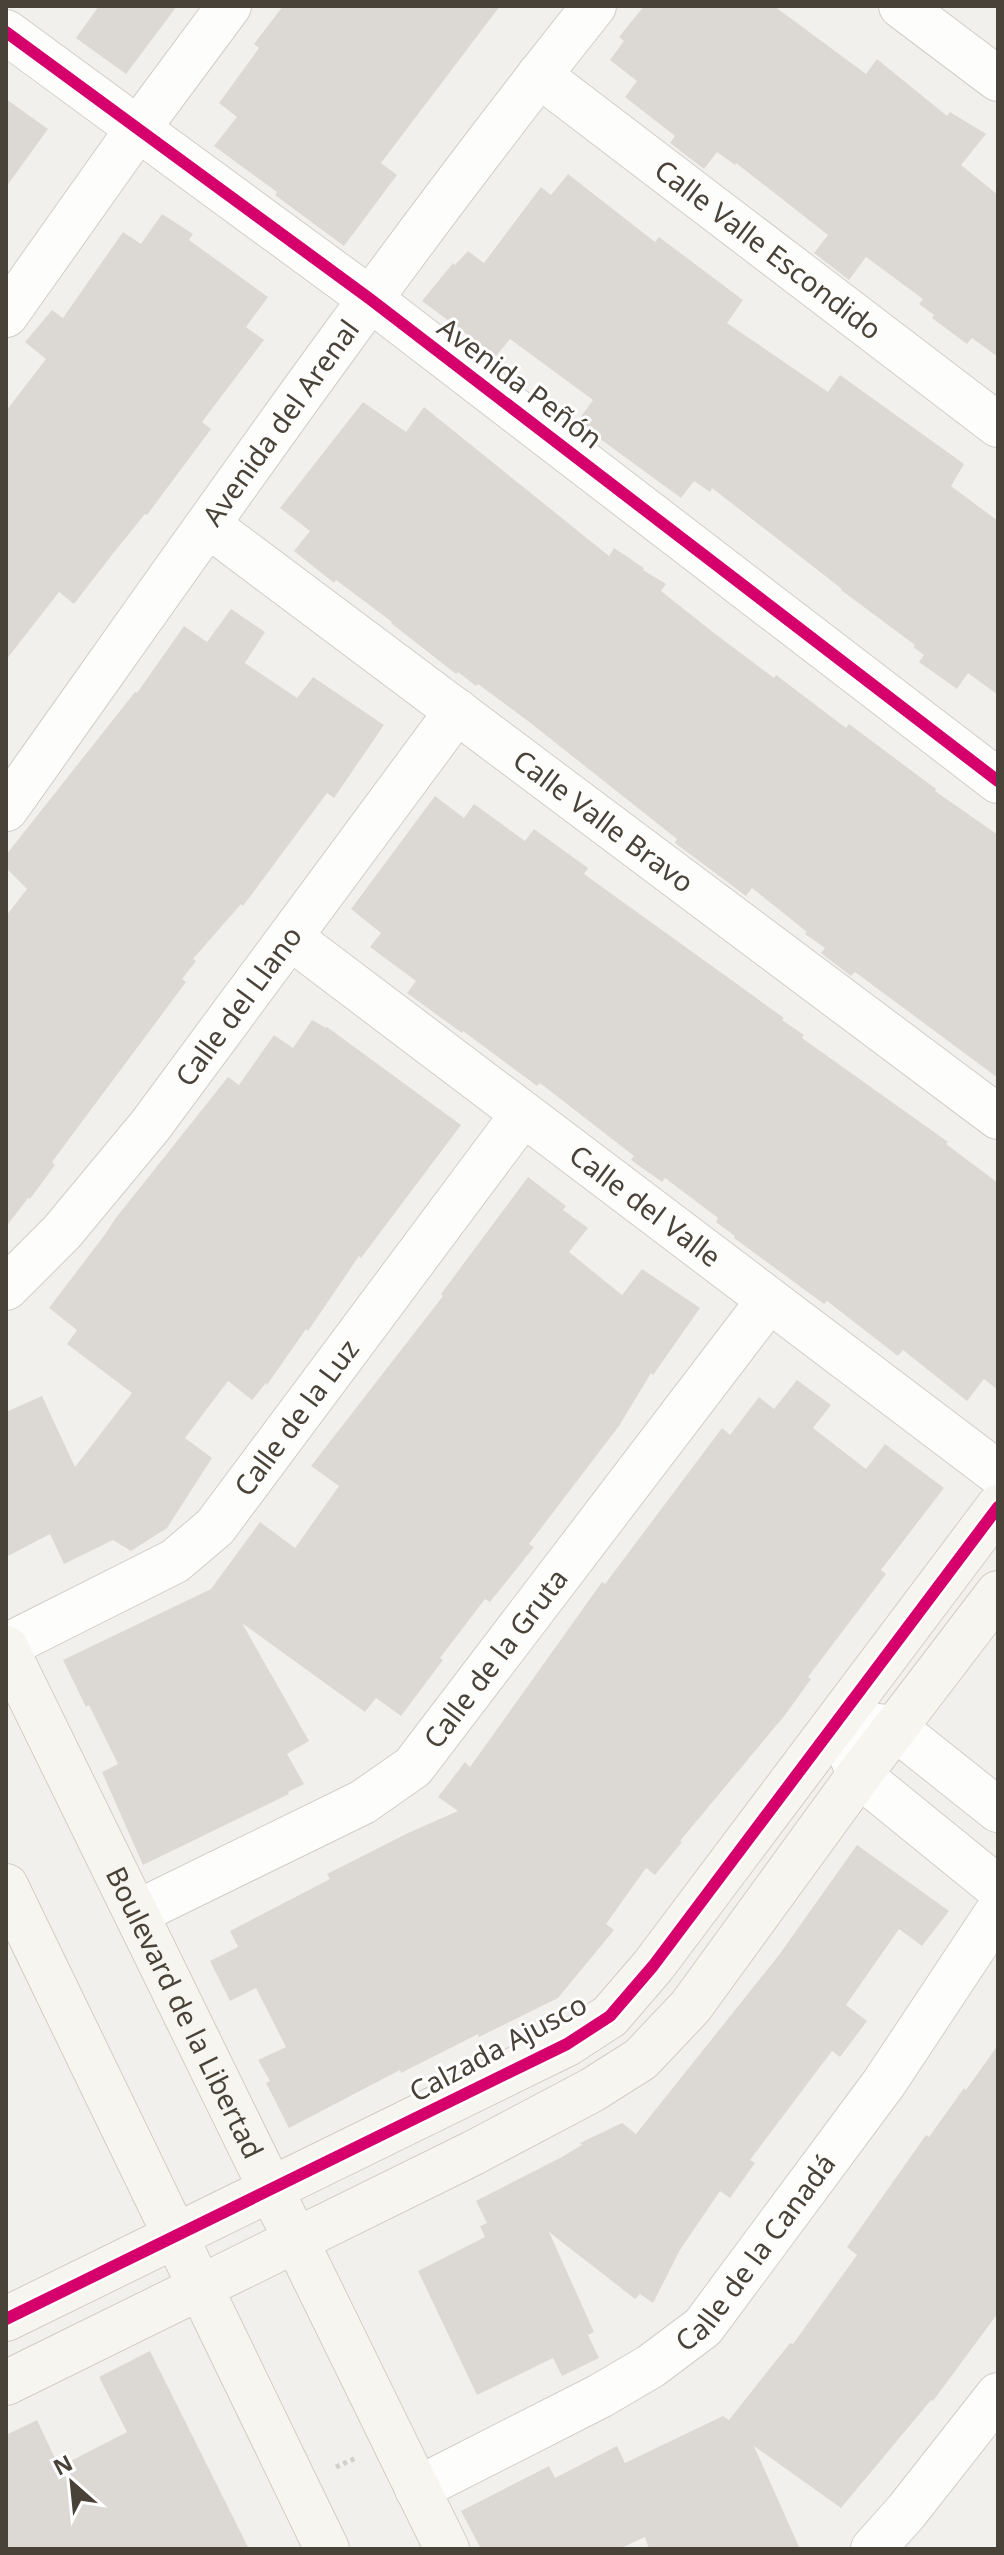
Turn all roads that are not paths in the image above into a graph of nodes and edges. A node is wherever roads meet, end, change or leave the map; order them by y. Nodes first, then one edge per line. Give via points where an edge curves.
1 (229, 6) edge
2 (594, 6) edge
3 (901, 6) edge
4 (6, 32) edge
5 (539, 75) junction
6 (998, 79) edge
7 (137, 130) junction
8 (370, 299) junction
9 (6, 315) edge
10 (998, 425) edge
11 (208, 525) junction
12 (457, 711) junction
13 (998, 781) edge
14 (6, 809) edge
15 (291, 938) junction
16 (523, 1114) junction
17 (998, 1117) edge
18 (6, 1288) edge
19 (769, 1300) junction
20 (998, 1473) edge
21 (998, 1507) edge
22 (998, 1593) edge
23 (6, 1647) edge
24 (838, 1721) junction
25 (895, 1728) junction
26 (859, 1775) junction
27 (998, 1810) edge
28 (6, 1886) edge
29 (998, 1888) edge
30 (998, 1911) edge
31 (136, 1913) junction
32 (271, 2190) junction
33 (176, 2236) junction
34 (296, 2240) junction
35 (199, 2288) junction
36 (6, 2319) edge
37 (6, 2383) edge
38 (998, 2395) edge
39 (417, 2489) junction
40 (327, 2549) edge
41 (447, 2549) edge
42 (873, 2549) edge

1 - 7 street
2 - 5 street, Avenida del Arenal
3 - 6 street
4 - 7 street, Avenida Peñón
5 - 8 street, Avenida del Arenal
5 - 10 street, Calle Valle Escondido
7 - 8 street, Avenida Peñón
7 - 9 street
8 - 11 street, Avenida del Arenal
8 - 13 street, Avenida Peñón
11 - 12 street, Calle Valle Bravo
11 - 14 street, Avenida del Arenal
12 - 15 street, Calle del Llano
12 - 17 street, Calle Valle Bravo
15 - 16 street, Calle del Valle
15 - 18 street, Calle del Llano via 150,1126 62,1232
16 - 19 street, Calle del Valle
16 - 23 street, Calle de la Luz via 215,1527 175,1561
19 - 20 street, Calle del Valle
19 - 31 street, Calle de la Gruta via 413,1767 363,1802
21 - 24 street, Calzada Ajusco
22 - 25 street
23 - 31 street, Boulevard de la Libertad
24 - 25 street
24 - 26 street
24 - 32 street, Calzada Ajusco via 610,2016 567,2044
25 - 26 street
25 - 27 street
26 - 29 street
26 - 34 street via 691,2006 641,2059 592,2090
28 - 33 street
30 - 39 street, Calle de la Canadá via 876,2094 703,2327 600,2396
31 - 32 street, Boulevard de la Libertad
32 - 33 street, Calzada Ajusco
32 - 34 street, Boulevard de la Libertad
33 - 35 street
33 - 36 street, Calzada Ajusco
34 - 35 street
34 - 39 street, Boulevard de la Libertad
35 - 37 street
35 - 40 street
38 - 42 street
39 - 41 street, Boulevard de la Libertad

